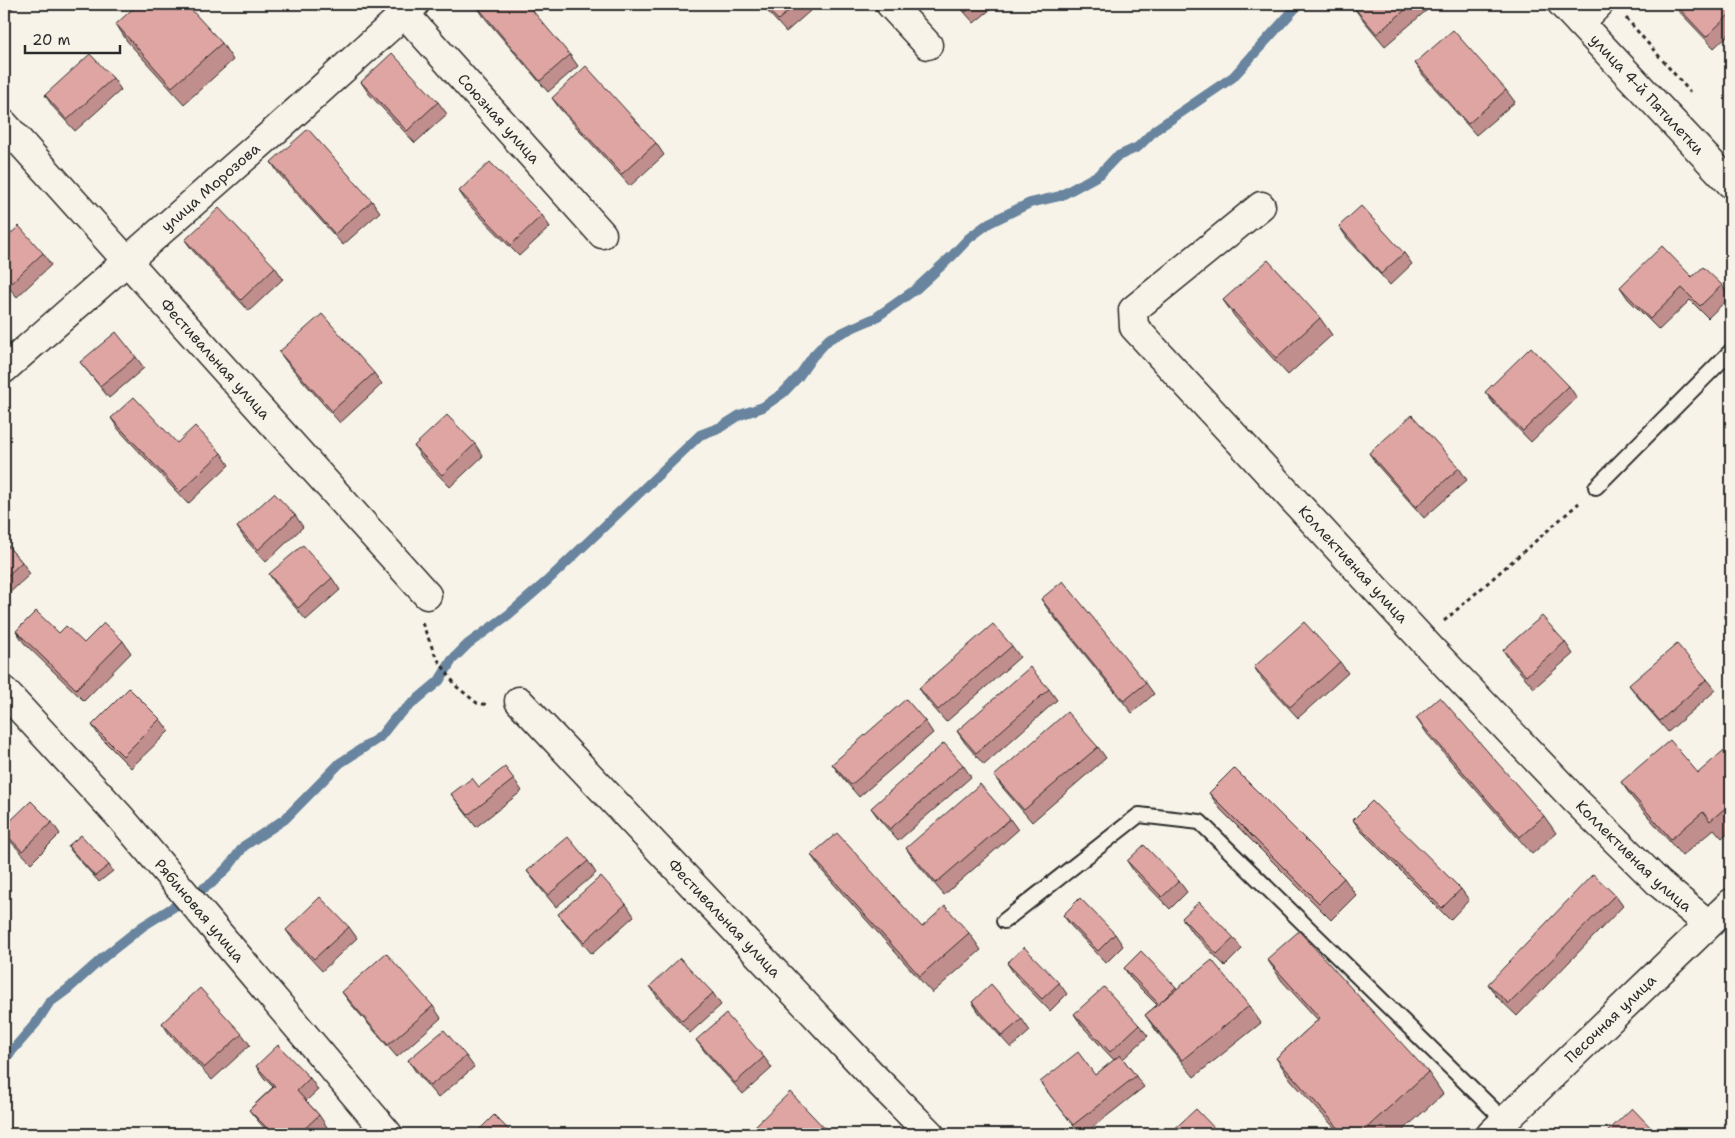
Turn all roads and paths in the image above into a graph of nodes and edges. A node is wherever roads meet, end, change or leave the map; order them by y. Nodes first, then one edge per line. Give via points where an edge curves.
1 (890, 4) edge
2 (405, 7) edge
3 (1610, 7) edge
4 (1571, 13) edge
5 (928, 45) dead end
6 (1694, 97) dead end
7 (4, 124) edge
8 (1731, 184) edge
9 (1261, 206) dead end
10 (602, 234) dead end
11 (128, 261) junction
12 (1731, 351) edge
13 (4, 369) edge
14 (1596, 487) joint
15 (426, 595) dead end
16 (1422, 640) junction
17 (436, 657) dead end
18 (4, 691) edge
19 (519, 701) joint
20 (1731, 903) edge
21 (1004, 921) dead end
22 (1708, 924) junction
23 (1498, 1128) edge
24 (388, 1134) edge
25 (930, 1134) edge

1 - 5 street
2 - 10 street, Союзная улица
2 - 11 street, улица Морозова
3 - 4 street
3 - 6 path
4 - 8 street, улица 4-й Пятилетки
7 - 11 street, Фестивальная улица
9 - 16 street, Коллективная улица via 1133,310 1134,326
11 - 13 street, улица Морозова
11 - 15 street, Фестивальная улица
12 - 14 lane
14 - 16 path
16 - 22 street, Коллективная улица via 1575,800 1660,884
17 - 19 path via 456,687 477,703 497,707
18 - 24 street, Рябиновая улица via 121,818
19 - 25 street, Фестивальная улица
20 - 22 street, Песочная улица
21 - 23 lane via 1139,815 1200,822
22 - 23 street, Песочная улица

